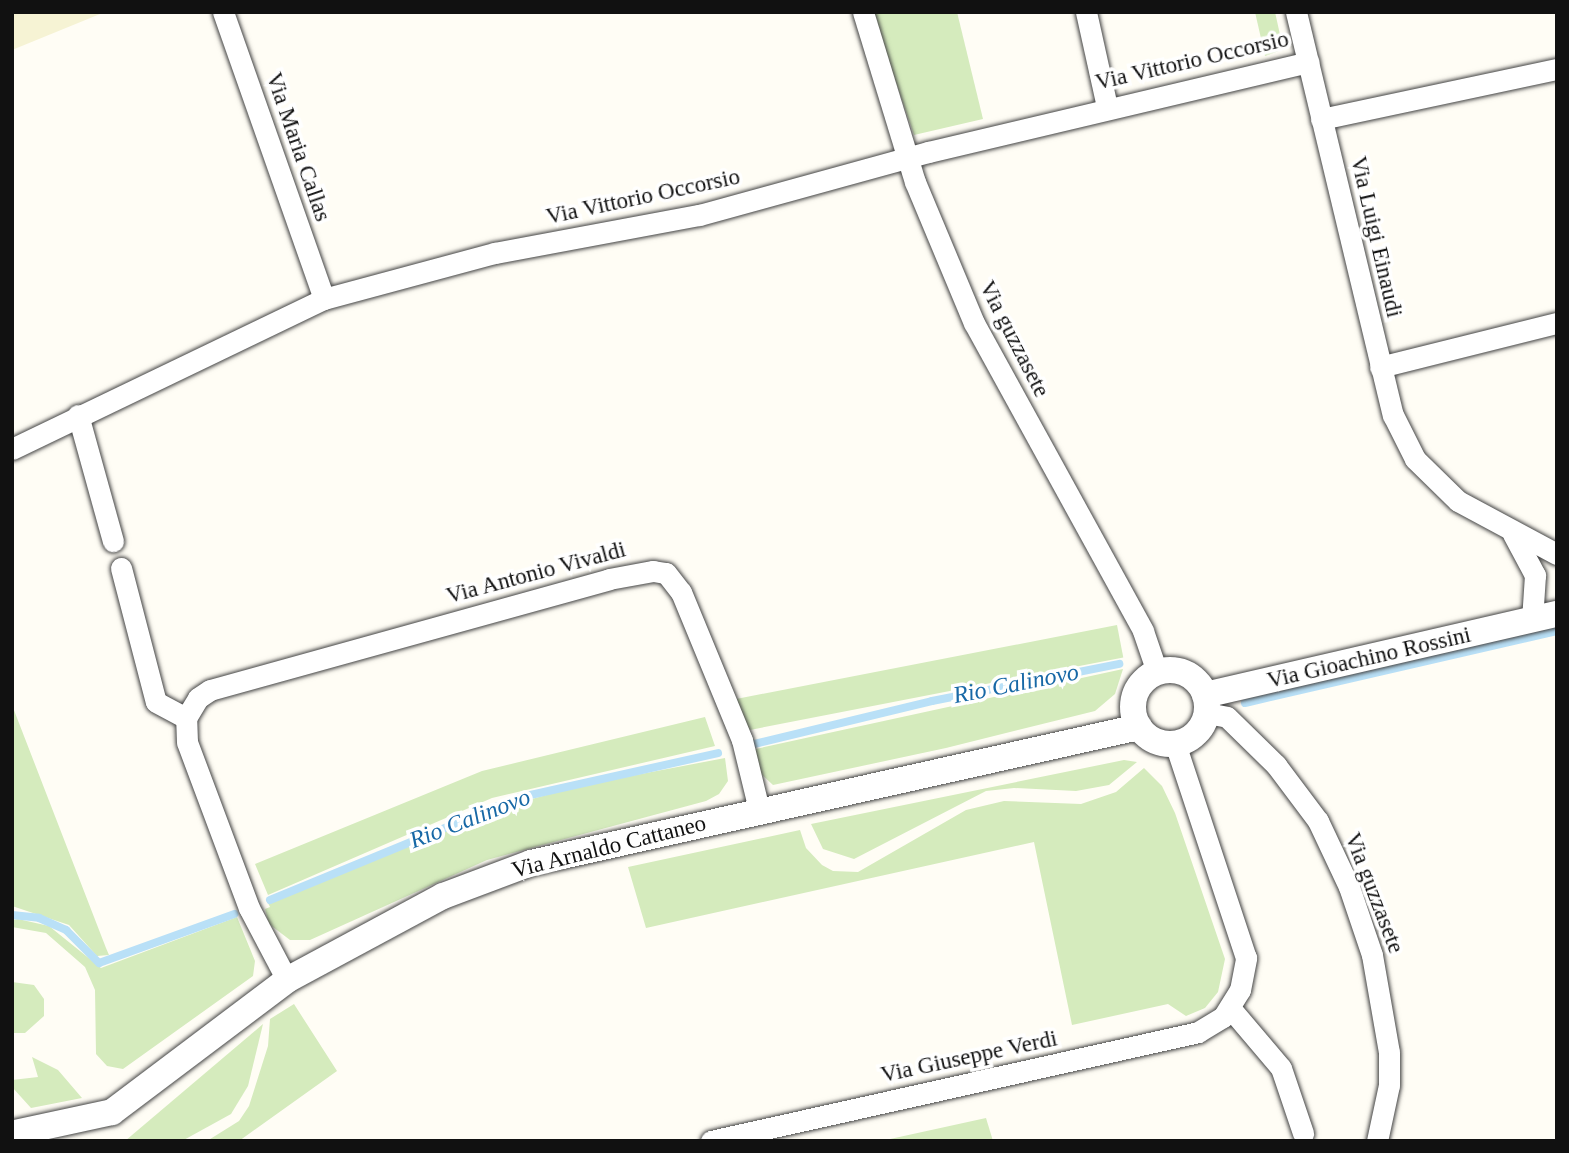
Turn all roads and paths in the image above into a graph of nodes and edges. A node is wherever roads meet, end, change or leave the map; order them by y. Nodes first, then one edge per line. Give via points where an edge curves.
1 (223, 12) edge
2 (863, 12) edge
3 (1086, 12) edge
4 (1297, 12) edge
5 (1308, 62) junction
6 (1557, 69) edge
7 (1107, 107) junction
8 (1321, 119) junction
9 (907, 159) junction
10 (324, 299) junction
11 (1557, 323) edge
12 (1380, 367) junction
13 (78, 415) junction
14 (12, 449) edge
15 (1513, 534) junction
16 (113, 541) dead end
17 (1557, 554) edge
18 (121, 568) dead end
19 (1544, 617) edge
20 (1157, 672) junction
21 (1206, 704) junction
22 (186, 718) junction
23 (1139, 727) junction
24 (1175, 743) junction
25 (759, 810) junction
26 (287, 980) junction
27 (1231, 1009) junction
28 (14, 1133) edge
29 (1303, 1133) dead end
30 (711, 1141) edge
31 (1377, 1141) edge

1 - 10 street, Via Maria Callas
2 - 9 street, Via guzzasete
3 - 7 street
4 - 5 street, Via Luigi Einaudi
5 - 7 street, Via Vittorio Occorsio
5 - 8 street, Via Luigi Einaudi
6 - 8 street
7 - 9 street, Via Vittorio Occorsio
8 - 12 street, Via Luigi Einaudi
9 - 10 street, Via Vittorio Occorsio via 699,215 495,253
9 - 20 street, Via guzzasete via 974,323 1143,631
10 - 13 street, Via Vittorio Occorsio
11 - 12 street
12 - 15 street, Via Luigi Einaudi via 1393,415 1415,459 1458,501
13 - 14 street, Via Vittorio Occorsio
13 - 16 street
15 - 17 street, Via Luigi Einaudi
15 - 19 street via 1535,575
18 - 22 street via 156,702
19 - 21 street, Via Gioachino Rossini
20 - 21 street via 1181,671 1200,685
20 - 23 street via 1135,695
21 - 24 street via 1193,737
21 - 31 street, Via guzzasete via 1227,717 1276,765 1318,821 1349,887 1372,955 1389,1052 1390,1085
22 - 25 street, Via Antonio Vivaldi via 198,698 210,690 653,570 674,579 681,592 742,740
22 - 26 street via 187,742 249,908
23 - 24 street via 1154,740
23 - 25 street, Via Arnaldo Cattaneo
24 - 27 street via 1246,958 1246,971
25 - 26 street, Via Arnaldo Cattaneo via 531,863 443,896
26 - 28 street, Via Arnaldo Cattaneo via 112,1112
27 - 29 street via 1281,1068
27 - 30 street, Via Giuseppe Verdi via 1198,1032

